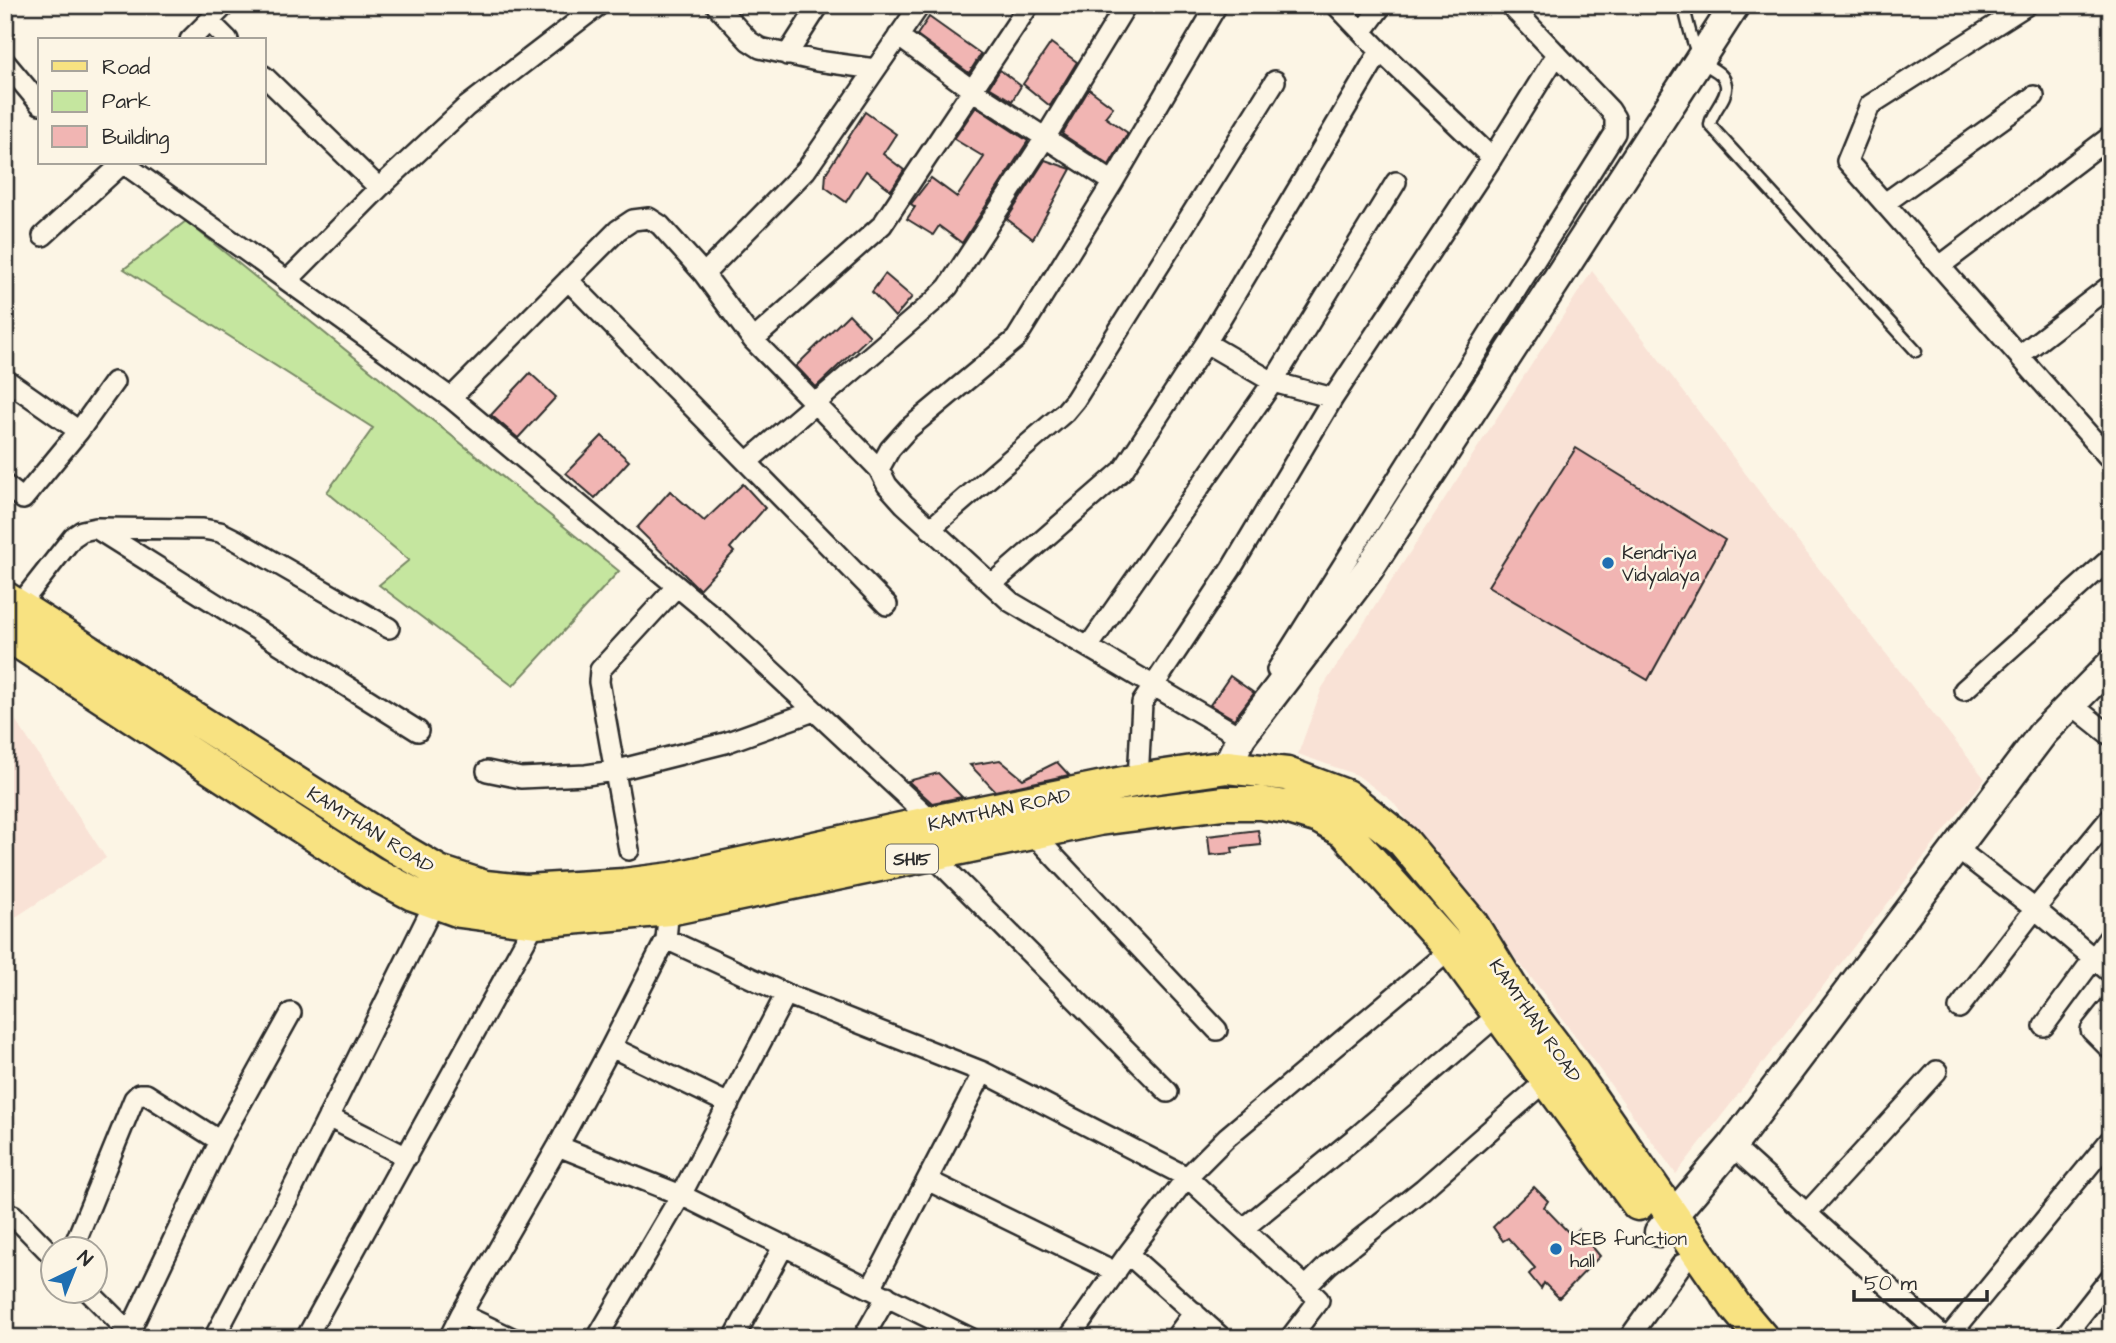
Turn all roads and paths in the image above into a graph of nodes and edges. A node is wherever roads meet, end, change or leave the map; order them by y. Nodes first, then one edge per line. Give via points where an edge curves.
1 (225, 5) edge
2 (599, 5) edge
3 (716, 5) edge
4 (819, 5) edge
5 (920, 5) edge
6 (1029, 5) edge
7 (1126, 5) edge
8 (1217, 5) edge
9 (1336, 5) edge
10 (1382, 5) edge
11 (1510, 5) edge
12 (1683, 5) edge
13 (1735, 5) edge
14 (2027, 5) edge
15 (209, 21) junction
16 (1362, 32) junction
17 (898, 36) junction
18 (192, 38) edge
19 (226, 38) edge
20 (1380, 51) junction
21 (1557, 54) junction
22 (787, 55) junction
23 (1700, 60) junction
24 (5, 62) edge
25 (875, 69) junction
26 (266, 78) edge
27 (1275, 80) dead end
28 (972, 90) junction
29 (2034, 96) dead end
30 (38, 102) edge
31 (2111, 136) edge
32 (1045, 138) junction
33 (1492, 158) junction
34 (122, 164) edge
35 (124, 164) edge
36 (1114, 182) junction
37 (1396, 182) dead end
38 (379, 188) junction
39 (1885, 203) junction
40 (43, 236) dead end
41 (1940, 266) junction
42 (704, 274) junction
43 (288, 280) junction
44 (568, 280) junction
45 (2111, 285) edge
46 (753, 340) junction
47 (1206, 343) junction
48 (1916, 351) dead end
49 (2019, 356) junction
50 (5, 379) edge
51 (114, 382) dead end
52 (1273, 382) junction
53 (451, 398) junction
54 (1333, 398) junction
55 (815, 404) junction
56 (79, 431) junction
57 (2111, 460) edge
58 (747, 462) junction
59 (879, 468) junction
60 (5, 485) edge
61 (96, 528) junction
62 (930, 529) junction
63 (2111, 558) edge
64 (992, 584) junction
65 (677, 586) junction
66 (887, 604) dead end
67 (10, 613) edge
68 (389, 628) dead end
69 (1088, 647) junction
70 (2111, 664) edge
71 (1155, 685) junction
72 (1964, 690) dead end
73 (2071, 704) junction
74 (814, 711) junction
75 (418, 731) dead end
76 (1239, 736) junction
77 (2111, 736) edge
78 (253, 756) junction
79 (1227, 767) junction
80 (487, 771) dead end
81 (614, 771) junction
82 (1287, 774) junction
83 (1138, 780) junction
84 (232, 783) junction
85 (1286, 807) junction
86 (2111, 817) edge
87 (933, 822) junction
88 (1032, 833) junction
89 (964, 848) junction
90 (1956, 848) junction
91 (629, 850) dead end
92 (932, 855) junction
93 (435, 902) junction
94 (538, 905) junction
95 (669, 909) junction
96 (2035, 909) junction
97 (2111, 935) edge
98 (1451, 948) junction
99 (2094, 960) junction
100 (2111, 973) edge
101 (786, 994) junction
102 (2111, 1005) edge
103 (1959, 1007) dead end
104 (291, 1013) dead end
105 (1499, 1014) junction
106 (2044, 1026) dead end
107 (1217, 1030) dead end
108 (611, 1047) junction
109 (2111, 1050) edge
110 (1937, 1071) dead end
111 (984, 1072) junction
112 (1547, 1080) junction
113 (1168, 1092) dead end
114 (729, 1104) junction
115 (328, 1117) junction
116 (2111, 1139) edge
117 (220, 1141) junction
118 (558, 1146) junction
119 (1732, 1146) junction
120 (407, 1157) junction
121 (1188, 1177) junction
122 (927, 1180) junction
123 (681, 1195) junction
124 (1807, 1213) junction
125 (13, 1215) dead end
126 (1666, 1225) junction
127 (1244, 1228) junction
128 (79, 1234) edge
129 (38, 1241) edge
130 (784, 1245) junction
131 (1128, 1254) junction
132 (1682, 1264) junction
133 (1116, 1272) junction
134 (2111, 1277) edge
135 (1306, 1287) junction
136 (879, 1292) junction
137 (101, 1304) edge
138 (1194, 1312) junction
139 (461, 1314) junction
140 (132, 1335) edge
141 (214, 1338) edge
142 (306, 1338) edge
143 (449, 1338) edge
144 (512, 1338) edge
145 (597, 1338) edge
146 (734, 1338) edge
147 (863, 1338) edge
148 (970, 1338) edge
149 (1069, 1338) edge
150 (1175, 1338) edge
151 (1222, 1338) edge
152 (1290, 1338) edge
153 (1629, 1338) edge
154 (1737, 1338) edge
155 (1762, 1338) edge
156 (1946, 1338) edge
157 (2063, 1338) edge

1 - 15 street
2 - 38 street via 466,107
3 - 22 street via 749,41
4 - 22 street
5 - 17 street
6 - 28 street
7 - 32 street
8 - 36 street
9 - 16 street
10 - 16 street
11 - 21 street
12 - 23 lane
13 - 23 street
14 - 39 street via 1871,104 1847,161
15 - 18 street
15 - 19 street
16 - 20 street
17 - 25 street
17 - 28 street
20 - 33 street
20 - 47 street
21 - 33 street
21 - 76 street via 1611,110 1615,133
22 - 25 street
23 - 48 lane via 1726,84 1710,125
23 - 76 street via 1369,569
24 - 30 street
25 - 42 street via 806,170
26 - 38 street
27 - 62 street via 1075,400
28 - 32 street
28 - 46 street via 882,225
29 - 39 street
31 - 41 street
32 - 36 street
32 - 55 street via 948,287
33 - 54 street
34 - 40 street
35 - 43 street
36 - 59 street via 1016,339 908,429
37 - 52 street
38 - 43 street
39 - 41 street
41 - 49 street
42 - 44 street via 649,218 633,220 618,230
42 - 46 street
43 - 53 street
44 - 53 street
44 - 58 street
45 - 49 street
46 - 55 street
47 - 52 street
47 - 64 street via 1123,471
49 - 57 street
50 - 56 street
51 - 56 street
52 - 54 street
52 - 69 street
53 - 65 street
54 - 71 street
55 - 58 street
55 - 59 street
56 - 60 street via 23,499
58 - 66 street
59 - 62 street via 887,485
61 - 67 street via 74,537
61 - 68 street via 220,532
61 - 75 street
62 - 64 street
63 - 72 street
64 - 69 street via 1011,602
65 - 74 street
65 - 81 street via 600,670
67 - 78 main road, KAMTHAN ROAD / SH15
67 - 84 main road, KAMTHAN ROAD / SH15
69 - 71 street
70 - 73 street
71 - 76 street
71 - 83 street via 1142,704
73 - 77 street
73 - 90 street via 2043,733
74 - 81 street via 725,743
74 - 87 street
76 - 79 street
78 - 84 main road
78 - 94 main road, KAMTHAN ROAD / SH15 via 439,872
79 - 82 main road, KAMTHAN ROAD / SH15
79 - 83 main road, KAMTHAN ROAD / SH15
80 - 81 street via 521,778
81 - 91 street
82 - 85 main road
82 - 126 main road, KAMTHAN ROAD / SH15 via 1346,796 1403,841 1471,923 1515,994 1557,1049
83 - 87 main road, KAMTHAN ROAD / SH15
84 - 93 main road, KAMTHAN ROAD / SH15 via 372,872
85 - 88 main road, KAMTHAN ROAD / SH15 via 1223,803
85 - 98 main road, KAMTHAN ROAD / SH15 via 1344,831
86 - 96 street
87 - 89 street
87 - 95 main road, KAMTHAN ROAD / SH15
88 - 89 main road, KAMTHAN ROAD / SH15
88 - 107 street
89 - 92 main road, KAMTHAN ROAD / SH15
90 - 96 street
90 - 119 street
92 - 95 main road, KAMTHAN ROAD / SH15
92 - 113 street
93 - 94 main road, KAMTHAN ROAD / SH15 via 460,911
93 - 115 street
94 - 95 main road, KAMTHAN ROAD / SH15
94 - 120 street
95 - 101 street
95 - 108 street
96 - 99 street
96 - 103 street
97 - 99 street
98 - 105 main road, KAMTHAN ROAD / SH15
98 - 121 street via 1227,1137
99 - 100 street
99 - 106 street
101 - 111 street
101 - 114 street
102 - 109 street via 2091,1030
104 - 117 street
105 - 112 main road, KAMTHAN ROAD / SH15
105 - 127 street
108 - 114 street
108 - 118 street
110 - 124 street
111 - 121 street
111 - 122 street
112 - 126 main road, KAMTHAN ROAD / SH15
112 - 135 street
114 - 123 street
115 - 120 street
115 - 141 street
116 - 156 street
117 - 128 street via 146,1094 139,1094
117 - 140 street
118 - 123 street
118 - 139 street
119 - 124 street
119 - 126 street
120 - 142 street
121 - 127 street
121 - 131 street
122 - 133 street
122 - 136 street
123 - 130 street
123 - 145 street
124 - 156 street
125 - 129 street
126 - 132 main road, KAMTHAN ROAD / SH15
126 - 155 main road, KAMTHAN ROAD / SH15
127 - 135 street
130 - 136 street
130 - 146 street
131 - 133 street
131 - 138 street
132 - 153 street
132 - 154 main road, KAMTHAN ROAD / SH15
133 - 149 street
134 - 157 street
135 - 152 street via 1319,1300
136 - 147 street
136 - 148 street
137 - 140 street
138 - 150 street
138 - 151 street
139 - 143 street
139 - 144 street

